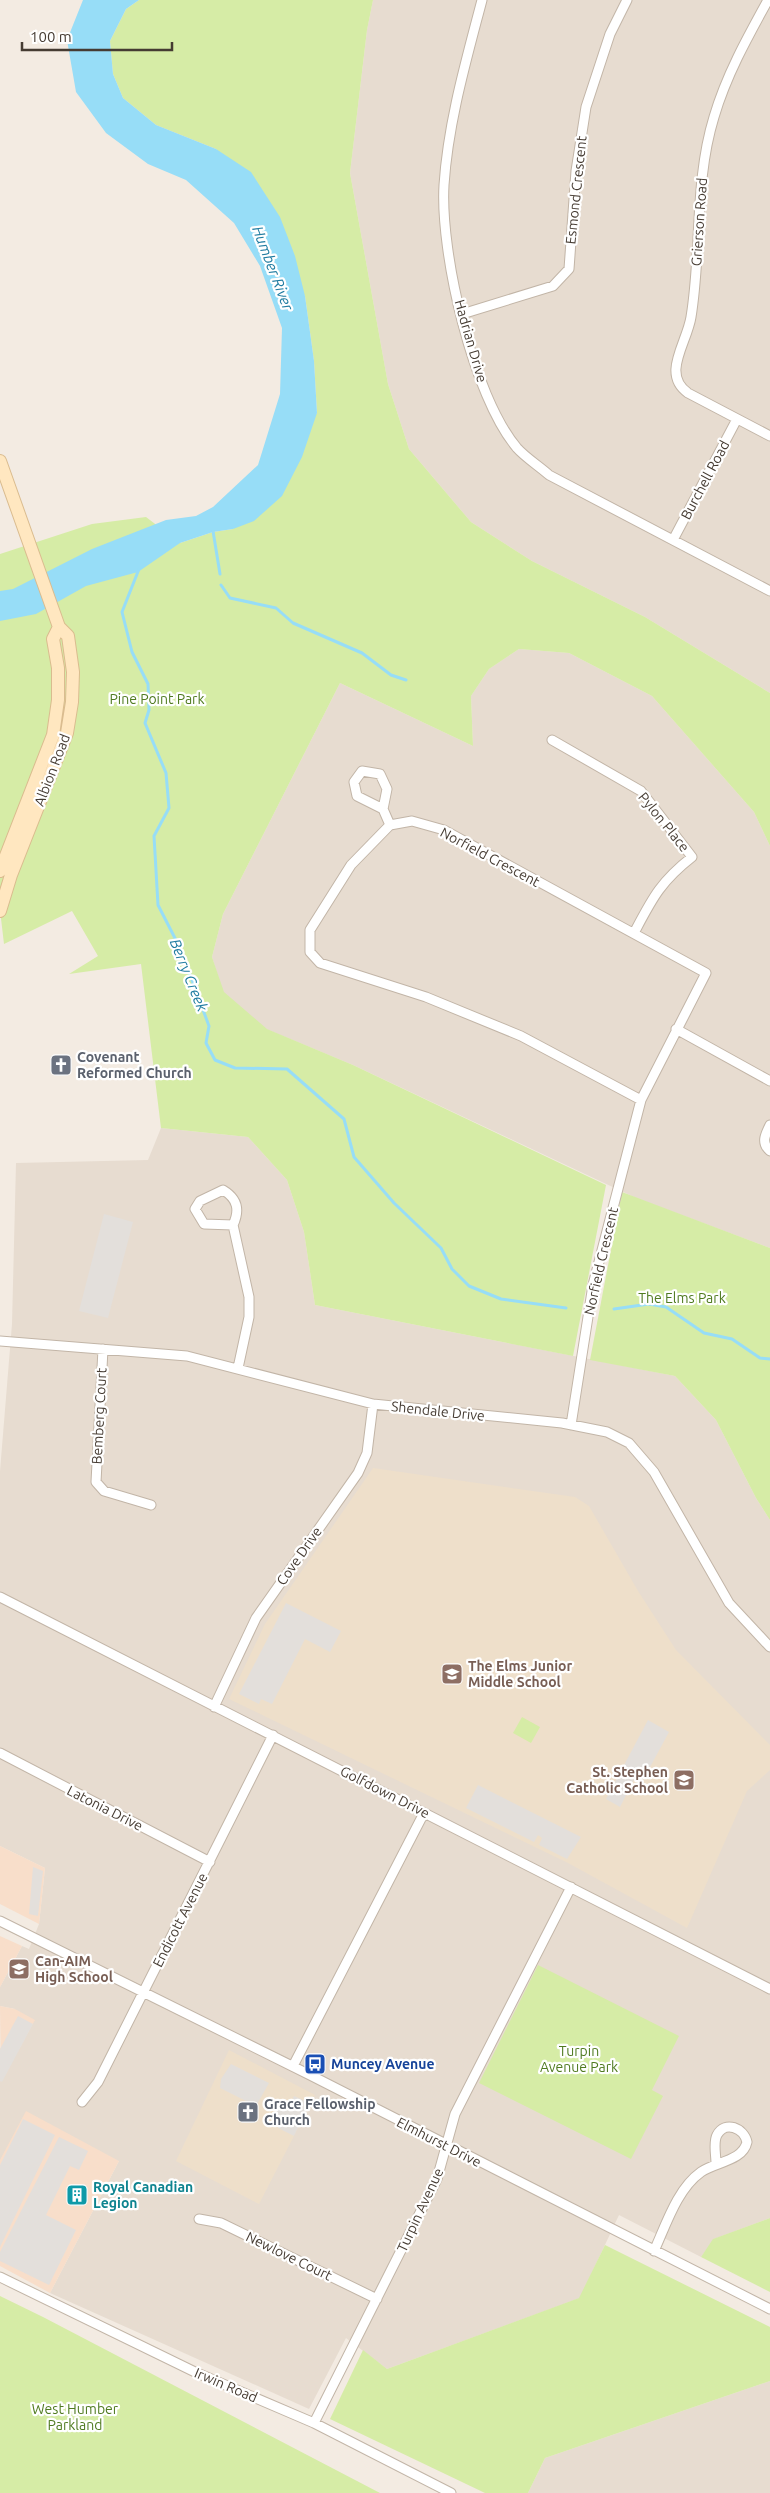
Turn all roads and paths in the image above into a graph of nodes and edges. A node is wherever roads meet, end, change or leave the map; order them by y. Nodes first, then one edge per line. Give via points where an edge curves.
1 (482, 0) edge
2 (627, 0) edge
3 (768, 0) edge
4 (462, 314) junction
5 (737, 419) junction
6 (770, 436) edge
7 (0, 462) edge
8 (674, 540) junction
9 (770, 591) edge
10 (59, 627) junction
11 (552, 740) dead end
12 (383, 809) junction
13 (390, 825) junction
14 (0, 870) edge
15 (0, 911) edge
16 (634, 933) junction
17 (676, 1029) junction
18 (770, 1082) edge
19 (641, 1100) junction
20 (770, 1125) edge
21 (770, 1151) edge
22 (233, 1225) junction
23 (0, 1340) edge
24 (103, 1349) junction
25 (238, 1368) junction
26 (373, 1404) junction
27 (571, 1424) junction
28 (151, 1505) dead end
29 (0, 1596) edge
30 (770, 1647) edge
31 (214, 1706) junction
32 (273, 1735) junction
33 (0, 1753) edge
34 (424, 1813) junction
35 (210, 1862) junction
36 (571, 1887) junction
37 (0, 1921) edge
38 (770, 1988) edge
39 (142, 1992) junction
40 (293, 2066) junction
41 (82, 2102) dead end
42 (446, 2146) junction
43 (716, 2163) dead end
44 (199, 2219) dead end
45 (654, 2251) junction
46 (0, 2277) edge
47 (377, 2299) junction
48 (770, 2309) edge
49 (314, 2423) junction
50 (451, 2493) edge

1 - 4 street, Hadrian Drive via 448,148 444,187 450,267
2 - 4 street, Esmond Crescent via 610,34 586,107 576,171 569,269 553,286
3 - 5 street, Grierson Road via 727,80 714,118 703,168 692,313 674,373 682,388
4 - 8 street, Hadrian Drive via 482,383 496,416 517,449 549,475
5 - 6 street, Grierson Road
5 - 8 street, Burchell Road
7 - 10 main road, Albion Road
8 - 9 street, Hadrian Drive
10 - 14 main road, Albion Road via 53,639 58,668 53,735
10 - 15 main road, Albion Road via 68,636 73,672 67,733
11 - 16 street, Pylon Place via 641,791 692,857 659,886
12 - 12 street via 387,789 380,774 362,771 354,782 357,796
12 - 13 street
13 - 16 street, Norfield Crescent via 412,821 444,830
13 - 19 street via 351,865 310,930 310,952 320,963 426,997 521,1036
16 - 17 street, Norfield Crescent via 706,973
17 - 18 street
17 - 19 street, Norfield Crescent
19 - 27 street, Norfield Crescent via 593,1285
20 - 21 street via 764,1137
22 - 22 street via 237,1204 233,1196 223,1190 200,1201 195,1209 204,1224
22 - 25 street via 249,1297 250,1317
23 - 24 street, Shendale Drive
24 - 25 street, Shendale Drive via 187,1356
24 - 28 street, Bemberg Court via 96,1482 104,1491
25 - 26 street, Shendale Drive
26 - 27 street, Shendale Drive
26 - 31 street, Cove Drive via 367,1453 358,1472 256,1618
27 - 30 street, Shendale Drive via 607,1432 629,1442 654,1472 729,1604
29 - 31 street, Golfdown Drive
31 - 32 street, Golfdown Drive
32 - 34 street, Golfdown Drive
32 - 35 street, Endicott Avenue
33 - 35 street, Latonia Drive
34 - 36 street, Golfdown Drive
34 - 40 street
35 - 39 street, Endicott Avenue
36 - 38 street, Golfdown Drive
36 - 42 street, Turpin Avenue via 454,2114
37 - 39 street, Elmhurst Drive
39 - 40 street, Elmhurst Drive
39 - 41 street, Endicott Avenue via 98,2082
40 - 42 street, Elmhurst Drive
42 - 45 street, Elmhurst Drive
42 - 47 street, Turpin Avenue via 437,2179
43 - 45 street via 687,2184
44 - 47 street, Newlove Court via 221,2223
45 - 48 street, Elmhurst Drive
46 - 49 street, Irwin Road via 194,2372
47 - 49 street, Turpin Avenue
49 - 50 street, Irwin Road

